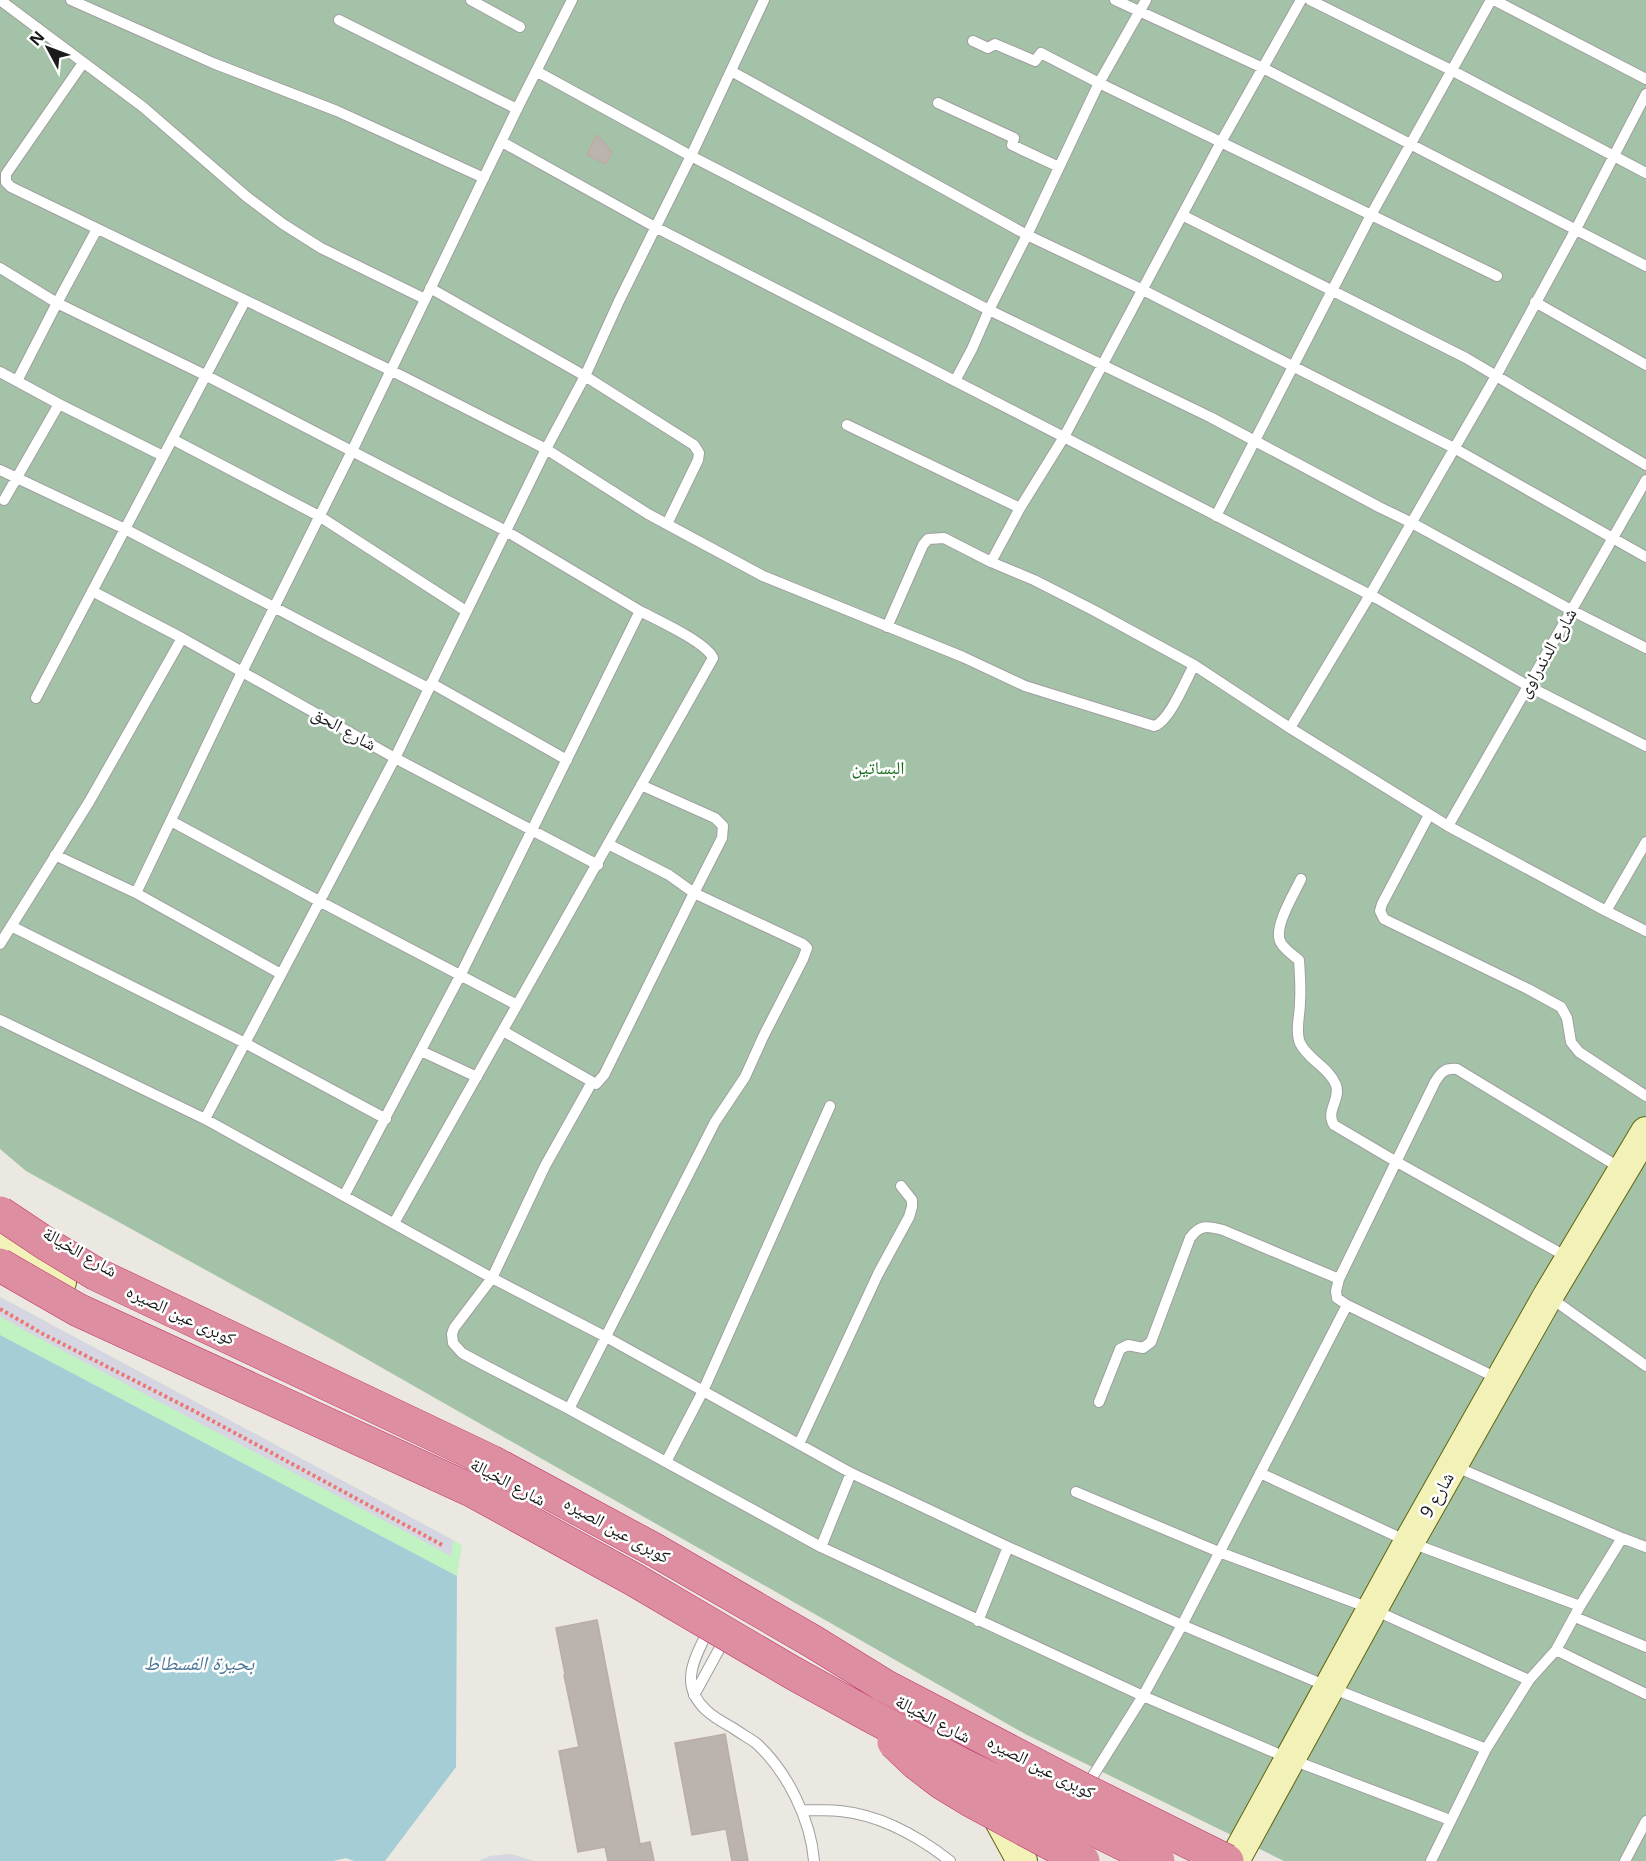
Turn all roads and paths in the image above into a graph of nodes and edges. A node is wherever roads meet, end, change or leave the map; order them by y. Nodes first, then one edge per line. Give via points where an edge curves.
1 (0, 0) edge
2 (72, 0) edge
3 (471, 0) edge
4 (572, 0) edge
5 (764, 0) edge
6 (1115, 0) edge
7 (1146, 0) edge
8 (1301, 0) edge
9 (1310, 0) edge
10 (1492, 0) edge
11 (1140, 12) junction
12 (339, 20) dead end
13 (520, 27) dead end
14 (973, 41) dead end
15 (83, 63) junction
16 (1263, 68) junction
17 (536, 71) junction
18 (731, 71) junction
19 (1453, 71) junction
20 (1646, 79) edge
21 (1099, 83) junction
22 (1646, 94) edge
23 (938, 104) dead end
24 (517, 109) junction
25 (502, 142) junction
26 (1221, 142) junction
27 (1411, 144) junction
28 (1613, 155) junction
29 (691, 156) junction
30 (1059, 167) junction
31 (1646, 173) edge
32 (484, 178) junction
33 (1182, 214) junction
34 (1371, 215) junction
35 (655, 227) junction
36 (97, 229) junction
37 (1576, 229) junction
38 (1028, 235) junction
39 (1646, 266) edge
40 (0, 268) edge
41 (1497, 276) dead end
42 (430, 288) junction
43 (1141, 290) junction
44 (1333, 291) junction
45 (425, 298) junction
46 (245, 301) junction
47 (1535, 302) junction
48 (57, 303) junction
49 (989, 310) junction
50 (1103, 364) junction
51 (1646, 365) edge
52 (1294, 368) junction
53 (390, 370) junction
54 (0, 372) edge
55 (207, 376) junction
56 (585, 376) junction
57 (1496, 376) junction
58 (17, 381) junction
59 (955, 381) junction
60 (59, 404) junction
61 (847, 425) dead end
62 (1064, 437) junction
63 (172, 439) junction
64 (1255, 441) junction
65 (1454, 448) junction
66 (546, 449) junction
67 (352, 451) junction
68 (163, 456) junction
69 (1646, 465) edge
70 (0, 470) edge
71 (16, 478) junction
72 (1646, 480) edge
73 (4, 500) dead end
74 (1020, 508) junction
75 (319, 516) junction
76 (1216, 516) junction
77 (1412, 523) junction
78 (667, 524) junction
79 (125, 529) junction
80 (506, 531) junction
81 (1612, 538) junction
82 (1646, 557) edge
83 (990, 562) junction
84 (92, 591) junction
85 (1370, 595) junction
86 (274, 607) junction
87 (640, 610) junction
88 (1571, 610) junction
89 (466, 611) junction
90 (887, 627) junction
91 (182, 638) junction
92 (1646, 648) edge
93 (1194, 665) junction
94 (242, 672) junction
95 (429, 686) junction
96 (1528, 686) junction
97 (36, 698) dead end
98 (1290, 728) junction
99 (1646, 746) edge
100 (394, 758) junction
101 (567, 760) junction
102 (641, 785) junction
103 (1429, 814) junction
104 (171, 820) junction
105 (1448, 826) junction
106 (532, 830) junction
107 (1646, 842) edge
108 (608, 844) junction
109 (55, 855) junction
110 (598, 865) junction
111 (1300, 879) dead end
112 (136, 893) junction
113 (694, 893) junction
114 (319, 901) junction
115 (1606, 911) junction
116 (11, 926) junction
117 (1646, 931) edge
118 (0, 944) edge
119 (281, 974) junction
120 (460, 976) junction
121 (518, 1005) junction
122 (0, 1020) edge
123 (503, 1031) junction
124 (245, 1043) junction
125 (421, 1051) junction
126 (477, 1077) junction
127 (592, 1082) junction
128 (1646, 1096) edge
129 (830, 1106) dead end
130 (205, 1119) junction
131 (386, 1119) junction
132 (1646, 1132) edge
133 (1395, 1161) junction
134 (1624, 1170) junction
135 (901, 1186) dead end
136 (344, 1196) junction
137 (0, 1203) edge
138 (0, 1214) edge
139 (394, 1223) junction
140 (0, 1245) edge
141 (1570, 1259) junction
142 (0, 1265) edge
143 (492, 1278) junction
144 (1340, 1279) junction
145 (1548, 1296) junction
146 (1347, 1305) junction
147 (0, 1310) edge
148 (606, 1337) junction
149 (1646, 1366) edge
150 (1502, 1380) junction
151 (703, 1391) junction
152 (1099, 1402) dead end
153 (569, 1408) junction
154 (799, 1444) junction
155 (666, 1462) junction
156 (1453, 1466) junction
157 (851, 1473) junction
158 (1260, 1473) junction
159 (1076, 1492) dead end
160 (1622, 1538) junction
161 (1409, 1542) junction
162 (444, 1546) dead end
163 (821, 1547) junction
164 (1008, 1547) junction
165 (1646, 1547) edge
166 (1219, 1552) junction
167 (1372, 1609) junction
168 (740, 1611) junction
169 (1577, 1611) junction
170 (978, 1622) junction
171 (1182, 1625) junction
172 (714, 1639) junction
173 (1646, 1647) edge
174 (1556, 1650) junction
175 (1529, 1680) junction
176 (1329, 1688) junction
177 (1646, 1694) edge
178 (694, 1695) junction
179 (1143, 1696) junction
180 (871, 1716) junction
181 (1486, 1749) junction
182 (1290, 1759) junction
183 (984, 1790) junction
184 (1080, 1798) junction
185 (802, 1810) junction
186 (1450, 1820) junction
187 (1646, 1821) edge
188 (814, 1861) edge
189 (950, 1861) edge
190 (1022, 1861) edge
191 (1083, 1861) edge
192 (1132, 1861) edge
193 (1158, 1861) edge
194 (1208, 1861) edge
195 (1227, 1861) edge
196 (1234, 1861) edge
197 (1431, 1861) edge
198 (1625, 1861) edge

1 - 15 lane
2 - 32 lane via 213,63 338,111
3 - 13 lane
4 - 17 lane
5 - 18 lane
6 - 11 lane
7 - 11 lane
8 - 16 lane
9 - 19 lane
10 - 19 lane
10 - 20 lane
11 - 16 lane
11 - 21 lane
12 - 24 lane
14 - 21 lane via 988,48 995,44 1035,60 1041,53
15 - 36 lane via 5,179 10,187
15 - 45 lane via 143,107 283,224 321,248
16 - 26 lane
16 - 27 lane
17 - 24 lane
17 - 29 lane
18 - 29 lane
18 - 38 lane
19 - 27 lane
19 - 28 lane
21 - 26 lane
21 - 30 lane
22 - 28 lane
23 - 30 lane via 1014,138 1012,145
24 - 25 lane
25 - 32 lane
25 - 35 lane
26 - 33 lane
26 - 34 lane
27 - 34 lane
27 - 37 lane
28 - 31 lane
28 - 37 lane
29 - 35 lane
29 - 49 lane
30 - 38 lane
32 - 42 lane
33 - 43 lane
33 - 44 lane
34 - 41 lane
34 - 44 lane
35 - 56 lane
35 - 59 lane
36 - 46 lane
36 - 48 lane
37 - 39 lane
37 - 47 lane
38 - 43 lane
38 - 49 lane
40 - 48 lane
42 - 45 lane
42 - 56 lane
43 - 50 lane
43 - 52 lane
44 - 52 lane
44 - 57 lane
45 - 53 lane
46 - 53 lane
46 - 55 lane
47 - 51 lane
47 - 57 lane
48 - 55 lane
48 - 58 lane
49 - 50 lane
49 - 59 lane
50 - 62 lane
50 - 64 lane
52 - 64 lane
52 - 65 lane
53 - 66 lane
53 - 67 lane
54 - 58 lane
55 - 63 lane
55 - 67 lane
56 - 66 lane
56 - 78 lane via 689,440 697,449 698,460
57 - 65 lane
57 - 69 lane
58 - 60 lane
59 - 62 lane
60 - 68 lane
60 - 71 lane
61 - 74 lane
62 - 74 lane
62 - 76 lane
63 - 68 lane
63 - 75 lane
64 - 76 lane
64 - 77 lane
65 - 77 lane
65 - 81 lane
66 - 78 lane
66 - 80 lane
67 - 75 lane
67 - 80 lane
68 - 79 lane
70 - 71 lane
71 - 73 lane
71 - 79 lane
72 - 81 lane, شارع الدندراوى
74 - 83 lane
75 - 86 lane
75 - 89 lane
76 - 85 lane
77 - 85 lane
77 - 88 lane
78 - 90 lane via 763,576
79 - 84 lane
79 - 86 lane
80 - 87 lane
80 - 89 lane
81 - 82 lane
81 - 88 lane, شارع الدندراوى
83 - 90 lane via 944,538 928,539
83 - 93 lane via 1034,580
84 - 91 lane, شارع الحق
84 - 97 lane
85 - 96 lane
85 - 98 lane
86 - 94 lane
86 - 95 lane
87 - 101 lane
87 - 102 lane via 693,640 713,658
88 - 92 lane
88 - 96 lane, شارع الدندراوى
89 - 95 lane
90 - 93 lane via 1025,686 1154,726 1167,716
91 - 94 lane, شارع الحق
91 - 109 lane
93 - 98 lane
94 - 100 lane, شارع الحق
94 - 104 lane
95 - 100 lane
95 - 101 lane
96 - 99 lane
96 - 105 lane, شارع الدندراوى
98 - 103 lane
100 - 106 lane, شارع الحق
100 - 114 lane
101 - 106 lane
102 - 108 lane
102 - 113 lane via 715,818 723,826 722,838
103 - 105 lane
103 - 128 lane via 1382,904 1384,919 1561,1007 1571,1042 1579,1052
104 - 112 lane
104 - 114 lane
105 - 115 lane
106 - 110 lane, شارع الحق
106 - 120 lane
107 - 115 lane
108 - 110 lane
108 - 113 lane via 669,875
109 - 112 lane
109 - 116 lane
110 - 121 lane
111 - 133 lane via 1277,935 1299,960 1299,1041 1336,1084 1337,1094 1330,1113 1334,1125
112 - 119 lane
113 - 127 lane via 604,1075 598,1083
113 - 148 lane via 807,948 745,1077 715,1122
114 - 119 lane
114 - 120 lane
115 - 117 lane
116 - 118 lane
116 - 124 lane
119 - 124 lane
120 - 121 lane
120 - 125 lane
121 - 123 lane
122 - 130 lane
123 - 126 lane
123 - 127 lane
124 - 130 lane
124 - 131 lane
125 - 126 lane
125 - 131 lane
126 - 139 lane
127 - 143 lane via 541,1175
129 - 151 lane
130 - 136 lane
131 - 136 lane
132 - 134 street, شارع 9
133 - 134 lane via 1440,1073 1450,1068 1464,1072
133 - 141 lane
133 - 144 lane
134 - 141 street, شارع 9
135 - 154 lane via 912,1200 909,1217 878,1274
136 - 139 lane
137 - 168 street, شارع الخيالة via 64,1245 590,1525
138 - 195 highway, كوبرى عين الصيره, bridge via 96,1274 512,1473 653,1549 885,1686
139 - 143 lane
140 - 172 street, شارع الخيالة via 218,1369 572,1557
141 - 145 street, شارع 9
142 - 180 highway, كوبرى عين الصيره, bridge via 78,1310 473,1491
143 - 148 lane
143 - 153 lane via 454,1328 453,1343 462,1353
144 - 146 lane via 1337,1298
144 - 152 lane via 1223,1230 1198,1228 1190,1238 1151,1341 1143,1348 1128,1345 1120,1349
145 - 149 lane
145 - 150 street, شارع 9
146 - 150 lane
146 - 158 lane
147 - 162 path
148 - 151 lane
148 - 153 lane
150 - 156 street, شارع 9
151 - 154 lane
151 - 155 lane
153 - 155 lane
154 - 157 lane
155 - 163 lane
156 - 160 lane
156 - 161 street, شارع 9
157 - 163 lane
157 - 164 lane
158 - 161 lane
158 - 166 lane
159 - 166 lane
160 - 165 lane
160 - 169 lane
161 - 167 street, شارع 9
161 - 169 lane
163 - 170 lane
164 - 170 lane
164 - 171 lane
166 - 167 lane
166 - 171 lane
167 - 175 lane
167 - 176 street, شارع 9
168 - 172 street
168 - 184 street, شارع الخيالة
169 - 173 lane
169 - 174 lane
170 - 179 lane
171 - 176 lane
171 - 179 lane
172 - 178 lane
172 - 178 lane via 693,1661 690,1679
172 - 183 street, شارع الخيالة
174 - 175 lane
174 - 177 lane
175 - 181 lane
176 - 181 lane
176 - 182 street, شارع 9
178 - 185 lane via 705,1710 756,1743 782,1774
179 - 182 lane
179 - 184 lane
180 - 191 highway, bridge via 892,1741 942,1783
180 - 193 highway, كوبرى عين الصيره, bridge
181 - 186 lane
182 - 186 lane
182 - 196 street, شارع 9
183 - 190 street
183 - 192 street, شارع الخيالة
184 - 194 street, شارع الخيالة
185 - 188 lane
185 - 189 lane via 842,1811 881,1820 917,1837
186 - 197 lane
187 - 198 lane

